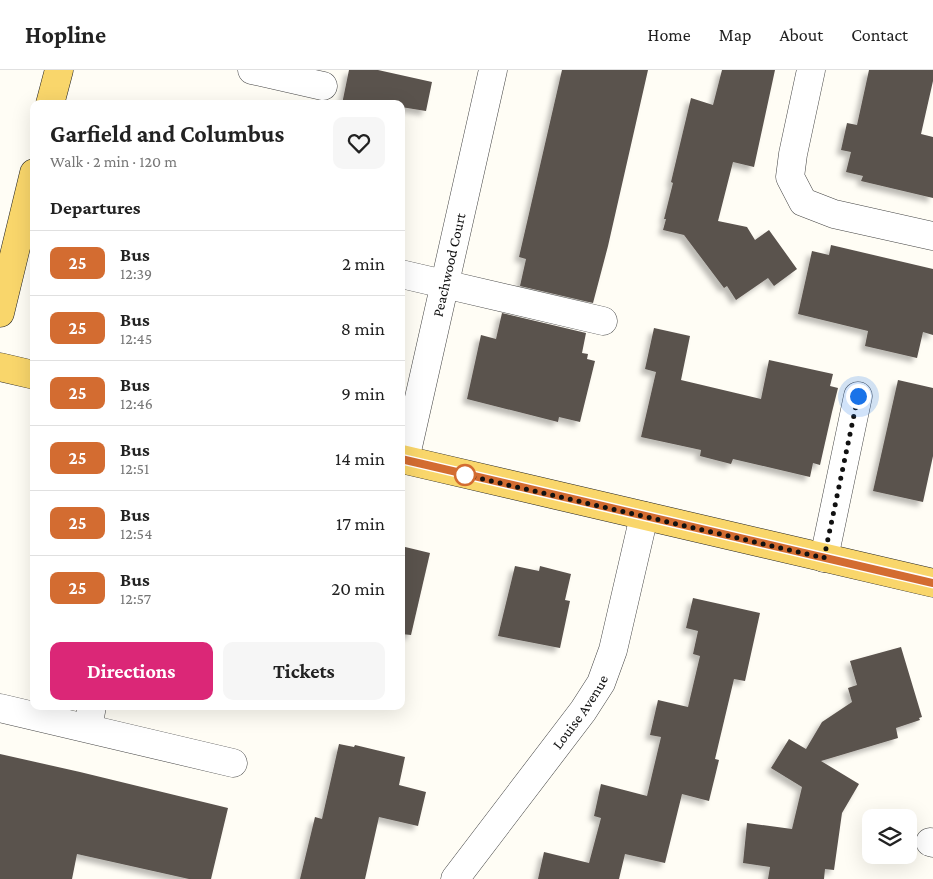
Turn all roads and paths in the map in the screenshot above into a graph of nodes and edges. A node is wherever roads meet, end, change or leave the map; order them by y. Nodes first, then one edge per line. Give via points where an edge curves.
1 (58, 70) edge
2 (252, 70) edge
3 (493, 70) edge
4 (812, 70) edge
5 (323, 86) dead end
6 (51, 100) edge
7 (30, 190) edge
8 (933, 236) edge
9 (405, 275) edge
10 (445, 284) junction
11 (0, 314) edge
12 (603, 321) dead end
13 (0, 367) edge
14 (30, 374) edge
15 (858, 396) dead end
16 (405, 452) edge
17 (405, 460) edge
18 (644, 516) junction
19 (824, 558) junction
20 (933, 583) edge
21 (0, 708) edge
22 (90, 717) edge
23 (233, 762) dead end
24 (455, 879) edge

1 - 6 main road
2 - 5 street
3 - 10 street, Peachwood Court
4 - 8 street via 790,177 803,202 834,214
7 - 11 main road
9 - 10 street
10 - 12 street
10 - 16 street, Peachwood Court
13 - 14 main road
15 - 19 street
17 - 18 main road
18 - 19 main road
18 - 24 street, Louise Avenue via 613,650 601,683
19 - 20 main road
21 - 22 street
22 - 23 street

